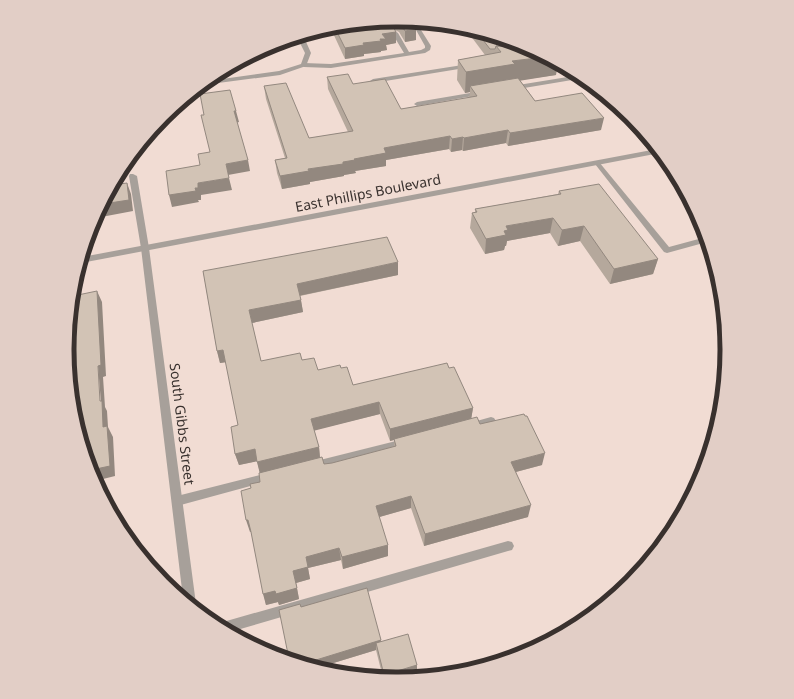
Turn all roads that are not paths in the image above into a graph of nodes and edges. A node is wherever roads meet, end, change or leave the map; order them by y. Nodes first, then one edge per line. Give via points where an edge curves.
1 (417, 28) edge
2 (395, 32) edge
3 (302, 41) edge
4 (408, 55) junction
5 (304, 65) junction
6 (476, 65) edge
7 (572, 79) edge
8 (218, 81) edge
9 (368, 82) edge
10 (504, 90) edge
11 (488, 92) edge
12 (417, 104) dead end
13 (653, 153) edge
14 (597, 163) junction
15 (133, 176) dead end
16 (700, 241) edge
17 (145, 248) junction
18 (87, 259) edge
19 (491, 421) edge
20 (461, 429) edge
21 (415, 440) edge
22 (301, 469) edge
23 (286, 473) edge
24 (177, 501) junction
25 (508, 546) dead end
26 (189, 596) edge
27 (231, 626) edge

1 - 4 lane via 428,49
2 - 4 lane
3 - 5 street via 308,53
4 - 5 lane via 331,66
5 - 8 street via 280,73
6 - 9 lane
7 - 10 lane
11 - 12 lane
13 - 14 street, East Phillips Boulevard
14 - 16 lane via 667,250
14 - 17 street, East Phillips Boulevard
15 - 17 lane
17 - 18 street, East Phillips Boulevard
17 - 24 street, South Gibbs Street
19 - 20 lane
21 - 22 lane
23 - 24 lane
24 - 26 street, South Gibbs Street
25 - 27 lane

